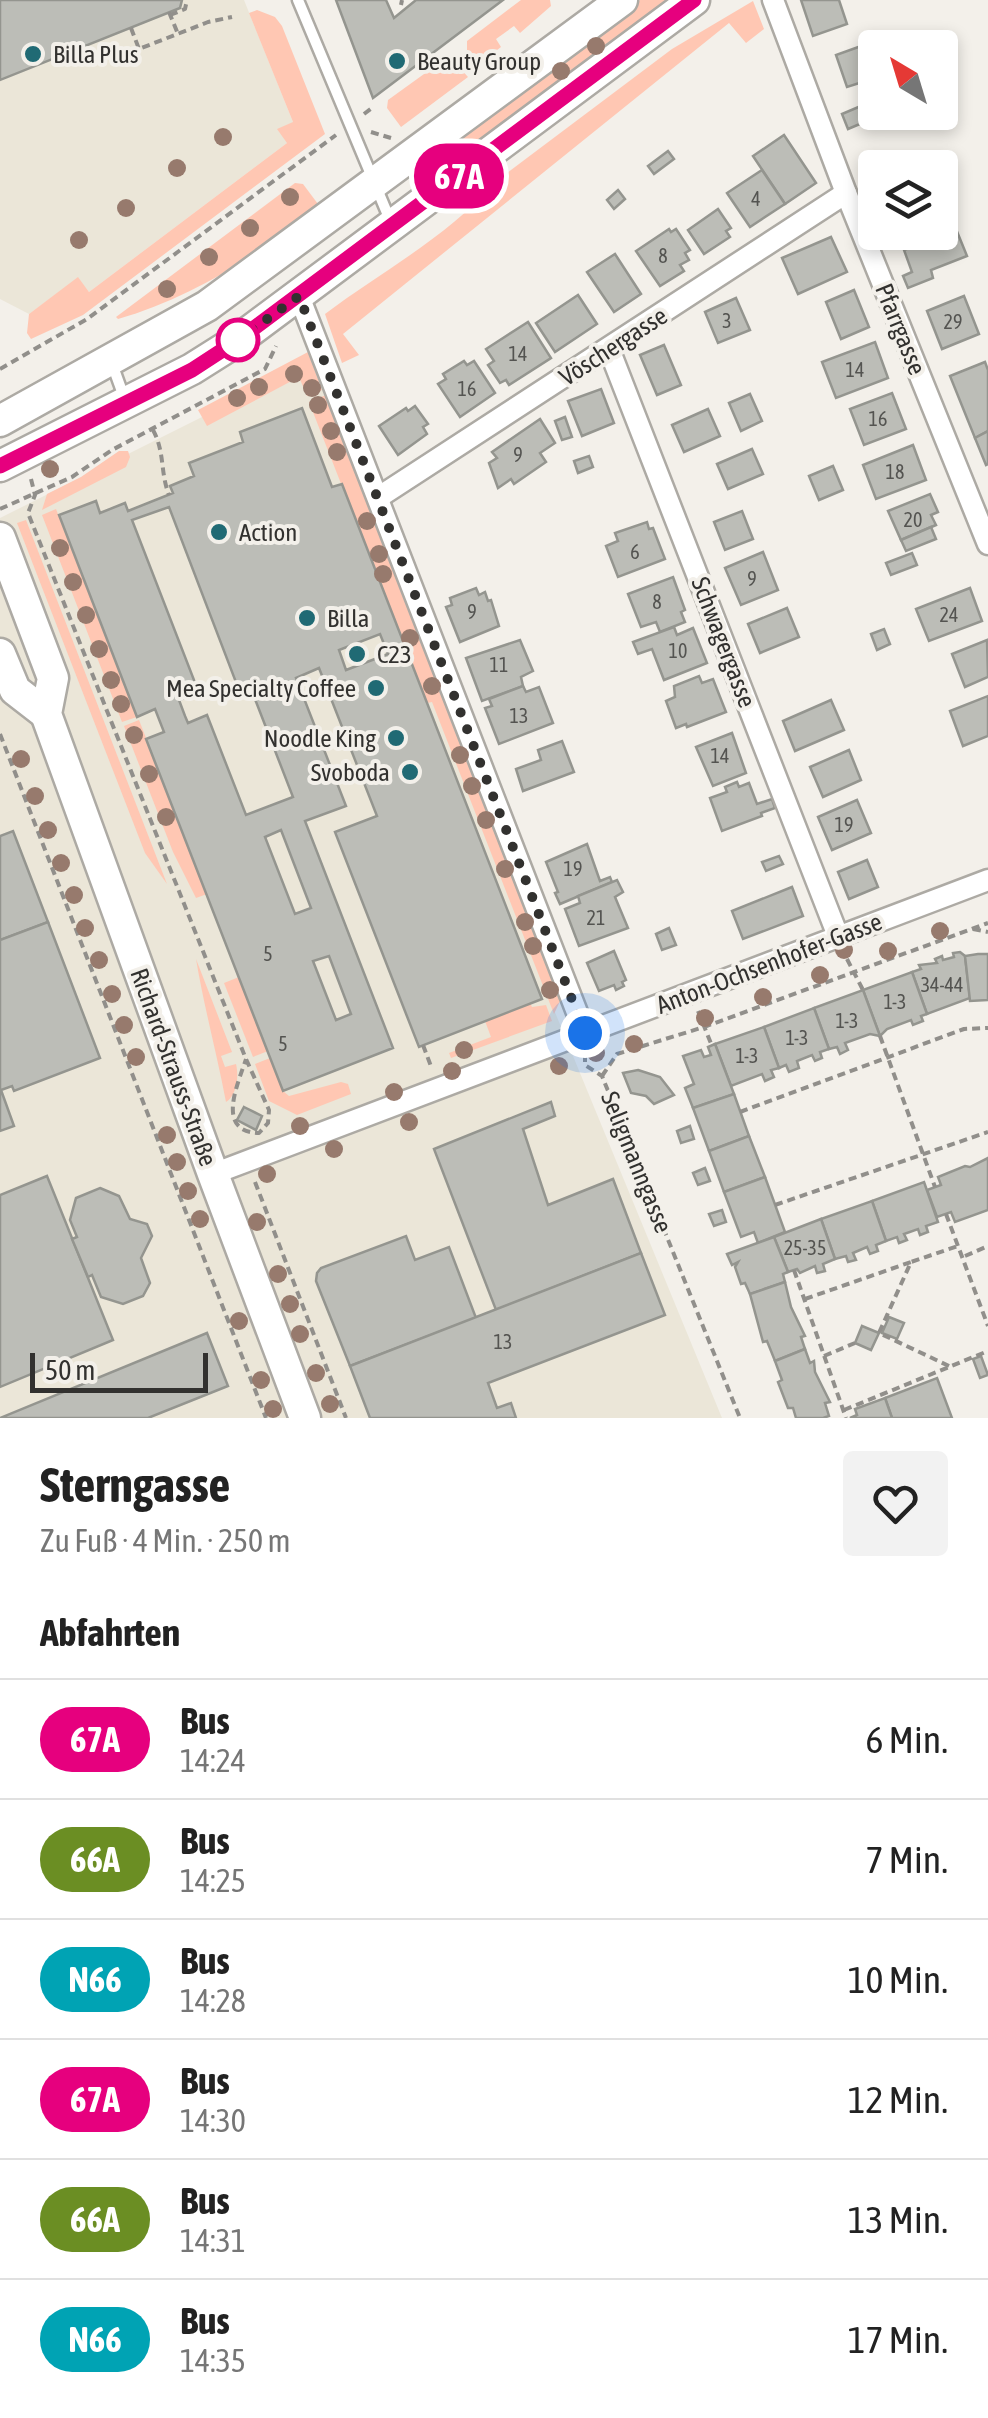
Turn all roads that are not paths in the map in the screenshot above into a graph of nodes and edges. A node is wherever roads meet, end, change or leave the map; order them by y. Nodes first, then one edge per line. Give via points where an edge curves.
1 (298, 0) edge
2 (622, 0) edge
3 (694, 0) edge
4 (773, 0) edge
5 (374, 183) junction
6 (846, 193) junction
7 (392, 226) junction
8 (304, 308) junction
9 (610, 349) junction
10 (111, 360) junction
11 (126, 401) junction
12 (0, 421) edge
13 (0, 466) edge
14 (379, 497) junction
15 (0, 538) edge
16 (988, 544) edge
17 (0, 654) edge
18 (46, 714) junction
19 (988, 880) edge
20 (838, 936) junction
21 (585, 1033) junction
22 (213, 1174) junction
23 (306, 1418) edge

1 - 5 lane
2 - 5 main road
3 - 7 main road
4 - 6 street, Pfarrgasse
5 - 7 lane
5 - 10 main road via 208,306
6 - 9 street, Vöschergasse
6 - 16 street, Pfarrgasse
7 - 8 main road
8 - 11 main road
8 - 14 street
9 - 14 street, Vöschergasse
9 - 20 street, Schwagergasse
10 - 11 lane
10 - 12 main road
11 - 13 main road
14 - 21 street
15 - 18 main road, Richard-Strauss-Straße via 54,678
17 - 18 main road, Richard-Strauss-Straße via 15,690
18 - 22 main road, Richard-Strauss-Straße
19 - 20 street, Anton-Ochsenhofer-Gasse
20 - 21 street, Anton-Ochsenhofer-Gasse
21 - 22 street, Anton-Ochsenhofer-Gasse
22 - 23 main road, Richard-Strauss-Straße

